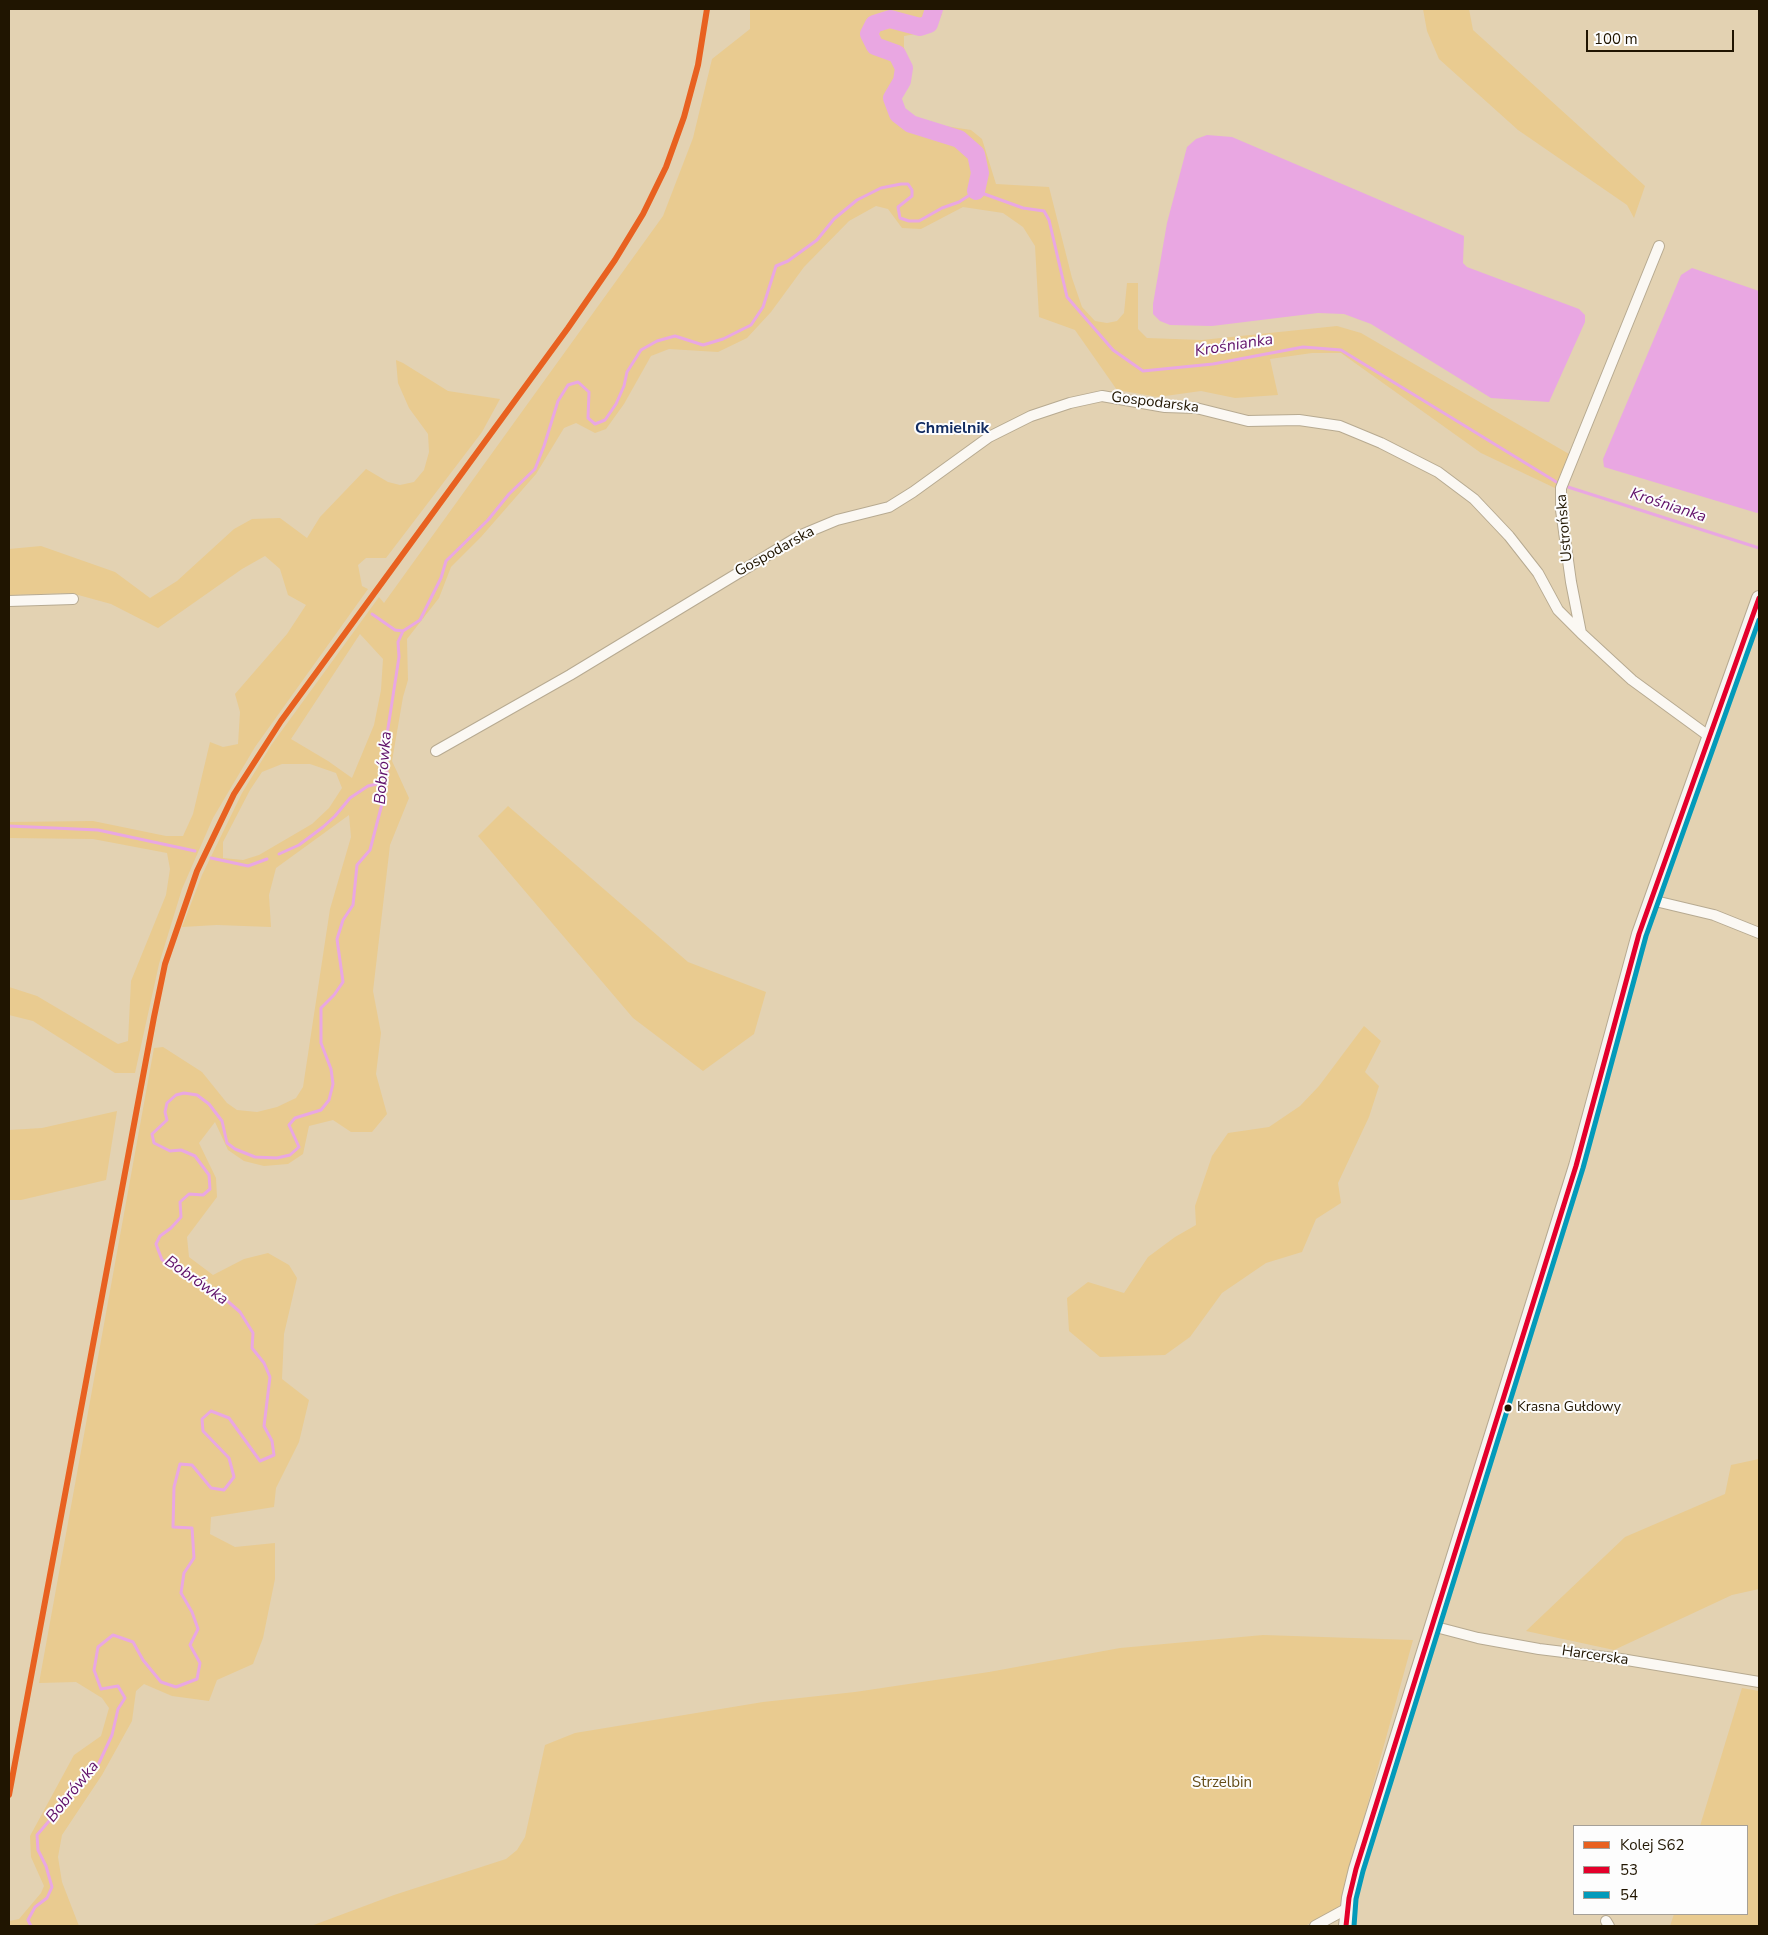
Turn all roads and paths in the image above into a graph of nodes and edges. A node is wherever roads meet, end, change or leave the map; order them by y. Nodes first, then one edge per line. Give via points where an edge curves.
1 (1659, 246) dead end
2 (1759, 598) edge
3 (73, 599) dead end
4 (9, 601) edge
5 (1581, 633) junction
6 (1710, 736) junction
7 (436, 751) dead end
8 (1651, 900) junction
9 (1759, 933) edge
10 (1432, 1626) junction
11 (1759, 1682) edge
12 (1349, 1903) junction
13 (1315, 1926) edge
14 (1346, 1926) edge

1 - 5 street, Ustrońska via 1563,484 1561,510
2 - 6 street
3 - 4 street
5 - 6 street via 1632,680
5 - 7 street, Gospodarska via 1558,610 1538,573 1509,536 1474,499 1438,472 1381,443 1340,426 1299,420 1248,421 1196,408 1165,407 1102,396 1030,416 989,437 889,506 837,520 801,535 570,675
6 - 8 street
8 - 9 street via 1714,915
8 - 10 street via 1629,965 1576,1166
10 - 11 street, Harcerska via 1478,1638
10 - 12 street via 1359,1860
12 - 13 street
12 - 14 street

